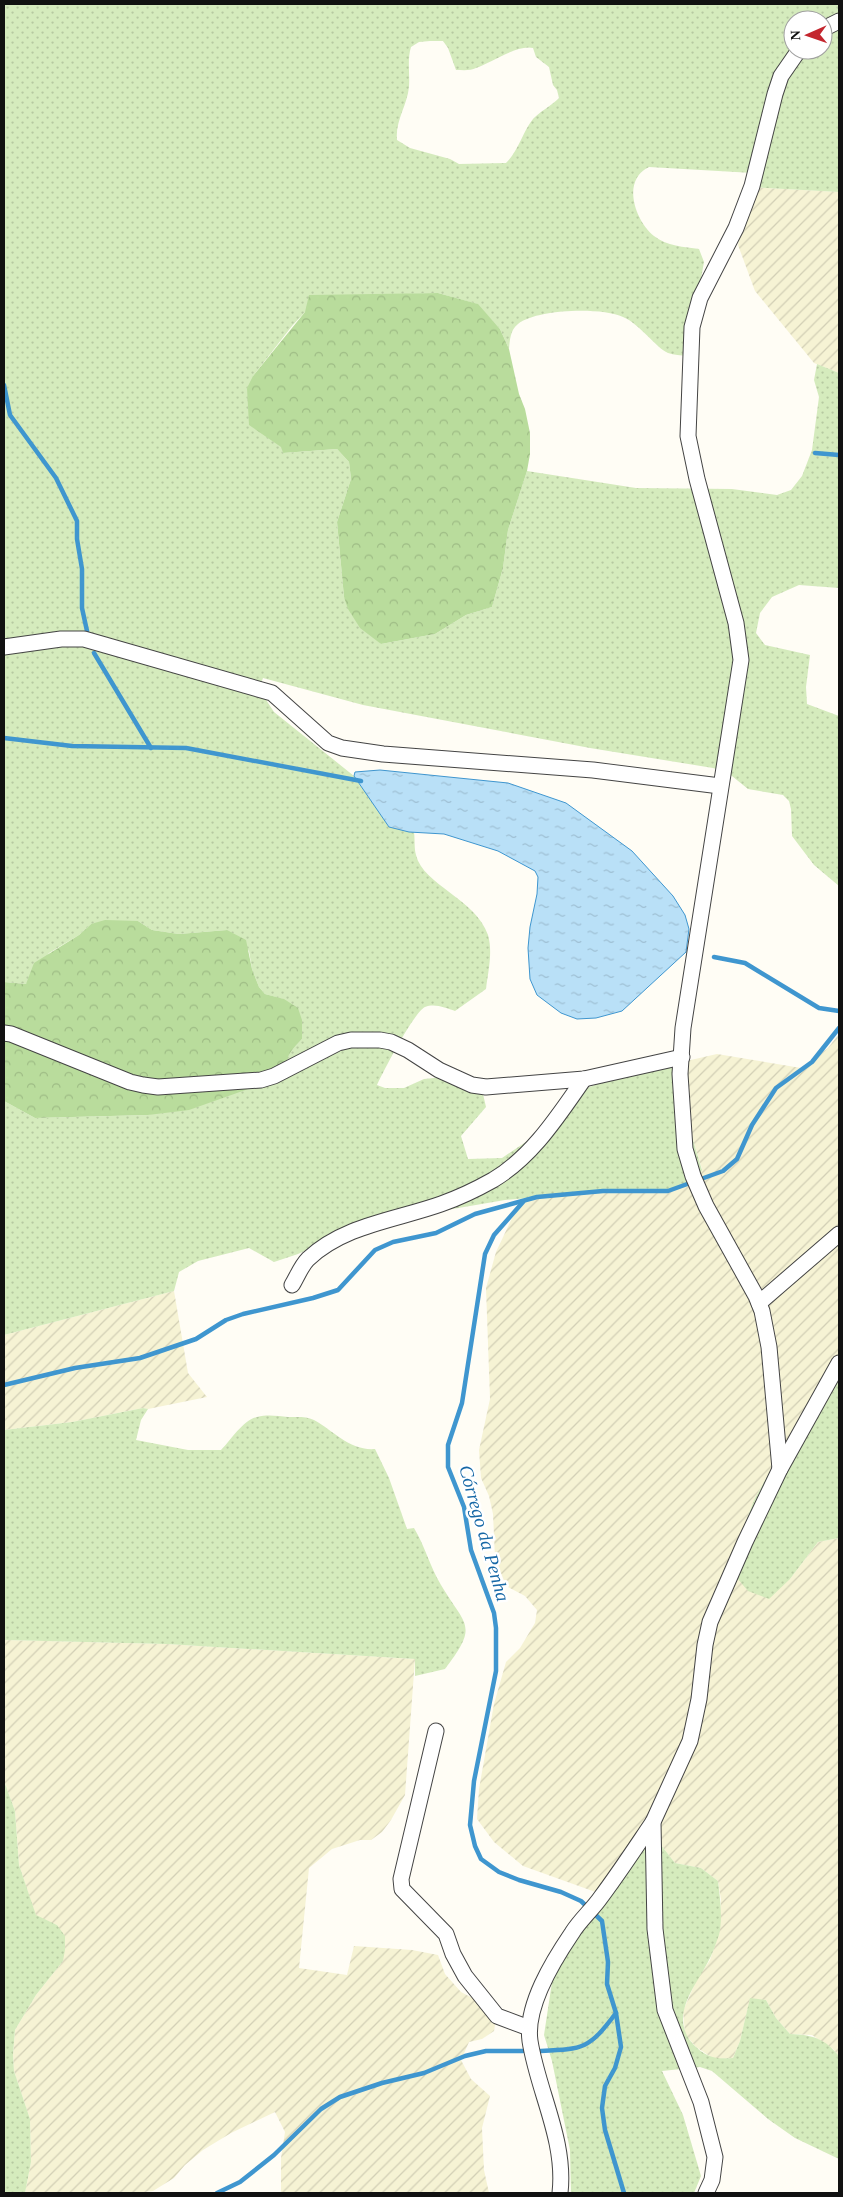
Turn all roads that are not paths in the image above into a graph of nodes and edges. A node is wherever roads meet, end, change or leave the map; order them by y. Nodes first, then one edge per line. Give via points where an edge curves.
1 (792, 60) edge
2 (4, 647) edge
3 (720, 786) junction
4 (4, 1032) edge
5 (682, 1056) junction
6 (584, 1079) junction
7 (839, 1234) edge
8 (292, 1285) dead end
9 (759, 1303) junction
10 (839, 1363) edge
11 (780, 1469) junction
12 (436, 1731) dead end
13 (653, 1822) junction
14 (529, 2028) junction
15 (560, 2193) edge
16 (706, 2193) edge

1 - 3 street via 775,94 752,186 736,228 700,298 692,327 688,436 736,623 740,654
2 - 3 street via 84,639 248,684 272,693 328,743 342,748 593,770
3 - 5 street via 683,1028
4 - 6 street via 130,1082 158,1087 261,1080 338,1043 367,1040 391,1042 472,1085 486,1087
5 - 6 street
5 - 9 street via 685,1149 696,1182
6 - 8 street via 553,1124 506,1171 442,1204 347,1234 321,1248 307,1261
7 - 9 street
9 - 11 street via 769,1348
10 - 11 street
11 - 13 street via 710,1622 690,1741
12 - 14 street via 402,1889 446,1934 466,1976 497,2016
13 - 14 street via 573,1931 549,1970
13 - 16 street via 654,1929 664,2010 701,2102 715,2157 712,2180
14 - 15 street via 555,2128 562,2179

